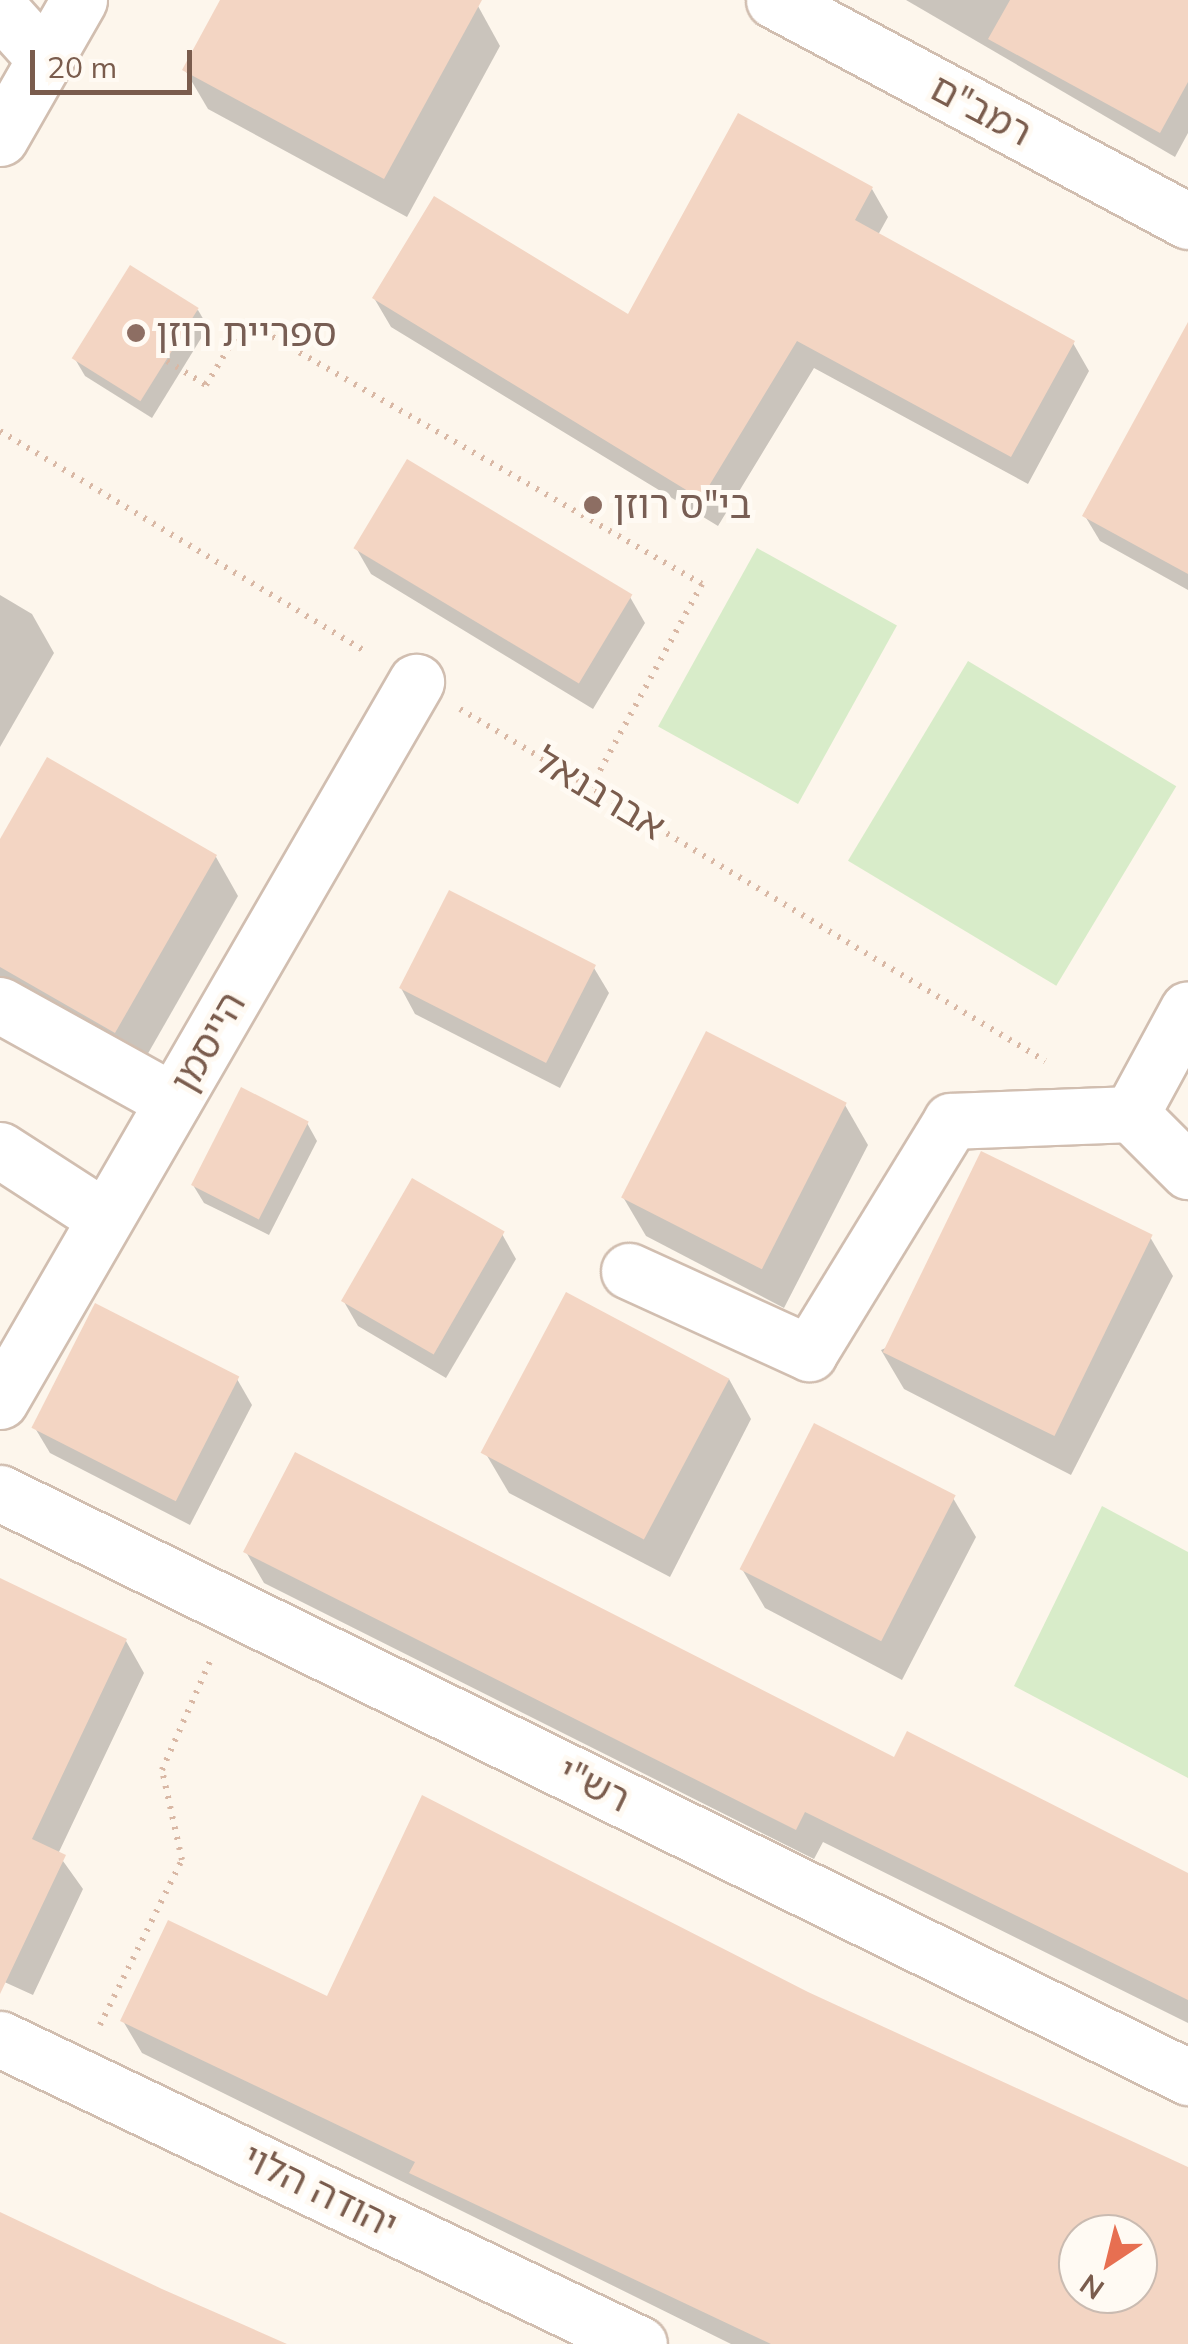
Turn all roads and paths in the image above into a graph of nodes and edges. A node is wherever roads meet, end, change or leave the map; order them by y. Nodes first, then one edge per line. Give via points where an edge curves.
1 (79, 0) edge
2 (774, 0) edge
3 (0, 9) edge
4 (22, 50) edge
5 (0, 138) edge
6 (1188, 221) edge
7 (167, 361) dead end
8 (0, 431) edge
9 (416, 682) junction
10 (591, 787) junction
11 (0, 1005) edge
12 (1188, 1009) edge
13 (173, 1101) junction
14 (1131, 1114) junction
15 (0, 1150) edge
16 (1188, 1171) edge
17 (106, 1218) junction
18 (629, 1271) dead end
19 (0, 1401) edge
20 (0, 1492) edge
21 (234, 1608) junction
22 (0, 2039) edge
23 (76, 2075) junction
24 (1188, 2077) edge
25 (640, 2344) edge

1 - 4 street
2 - 6 street, רמב"ם
3 - 4 street
4 - 5 street
7 - 10 path via 206,386 246,322 702,584
8 - 9 path, אברבנאל
9 - 10 path, אברבנאל
9 - 13 street, הייסמן
10 - 14 path, אברבנאל
11 - 13 street
12 - 14 street
13 - 17 street, הייסמן
14 - 16 street
14 - 18 street via 951,1121 809,1353
15 - 17 street
17 - 19 street, הייסמן
20 - 21 street, רש"י
21 - 23 path via 162,1770 182,1860
21 - 24 street, רש"י
22 - 23 street, יהודה הלוי
23 - 25 street, יהודה הלוי

